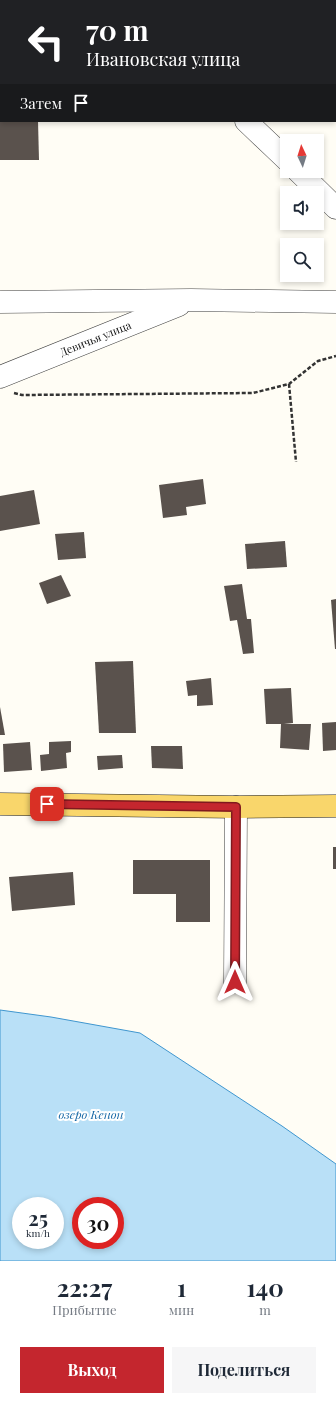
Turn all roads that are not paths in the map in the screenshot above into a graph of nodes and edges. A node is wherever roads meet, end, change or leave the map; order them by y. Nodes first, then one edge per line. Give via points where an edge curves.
1 (247, 122) edge
2 (280, 153) edge
3 (305, 178) edge
4 (336, 208) edge
5 (191, 300) junction
6 (0, 302) edge
7 (336, 302) edge
8 (4, 385) edge
9 (0, 804) edge
10 (336, 806) edge
11 (236, 807) junction
12 (235, 982) dead end

1 - 2 street
3 - 4 street
5 - 6 street
5 - 7 street
5 - 8 street, Девичья улица
9 - 11 main road
10 - 11 main road
11 - 12 street

